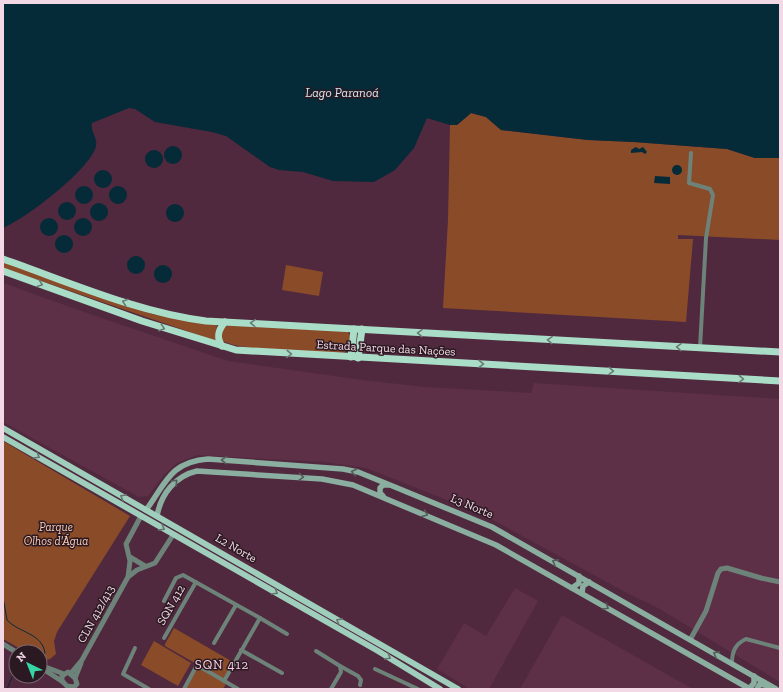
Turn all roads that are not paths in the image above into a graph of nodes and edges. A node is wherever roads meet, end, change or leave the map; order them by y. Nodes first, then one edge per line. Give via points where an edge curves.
1 (691, 153) dead end
2 (3, 259) edge
3 (3, 271) edge
4 (225, 322) junction
5 (354, 329) junction
6 (362, 329) junction
7 (222, 346) junction
8 (700, 348) junction
9 (780, 352) edge
10 (355, 357) junction
11 (780, 381) edge
12 (3, 428) edge
13 (3, 437) edge
14 (390, 485) junction
15 (383, 496) junction
16 (146, 510) junction
17 (141, 516) junction
18 (157, 516) junction
19 (173, 535) junction
20 (200, 540) junction
21 (196, 548) junction
22 (130, 558) junction
23 (145, 566) junction
24 (579, 576) junction
25 (128, 577) junction
26 (196, 582) junction
27 (589, 582) junction
28 (780, 582) edge
29 (572, 588) junction
30 (582, 593) junction
31 (164, 601) dead end
32 (236, 605) junction
33 (260, 618) junction
34 (353, 629) junction
35 (347, 633) junction
36 (287, 634) dead end
37 (164, 638) dead end
38 (690, 640) junction
39 (214, 644) dead end
40 (135, 648) dead end
41 (780, 648) edge
42 (241, 650) junction
43 (316, 651) dead end
44 (82, 660) junction
45 (732, 663) junction
46 (340, 666) junction
47 (48, 669) edge
48 (375, 669) dead end
49 (48, 672) edge
50 (70, 673) junction
51 (282, 673) dead end
52 (64, 674) junction
53 (754, 676) junction
54 (76, 678) junction
55 (224, 681) junction
56 (63, 682) junction
57 (360, 685) dead end
58 (775, 688) edge
59 (149, 689) edge
60 (184, 689) edge
61 (238, 689) edge
62 (331, 689) edge
63 (418, 689) edge
64 (440, 689) edge
65 (458, 689) edge
66 (750, 689) edge
67 (757, 689) edge

1 - 8 street via 689,183 710,189 713,194 706,238
4 -> 2 highway, Estrada Parque das Nações via 188,319 161,313
3 -> 7 highway, Estrada Parque das Nações via 142,321
5 -> 4 highway, Estrada Parque das Nações
4 - 7 highway via 218,335
5 - 6 highway, Estrada Parque das Nações
5 - 10 highway
8 -> 6 highway, Estrada Parque das Nações
6 - 10 highway
7 -> 10 highway, Estrada Parque das Nações via 247,351
8 - 9 highway, Estrada Parque das Nações
10 -> 11 highway, Estrada Parque das Nações
16 -> 12 main road, L2 Norte
13 -> 17 main road, L2 Norte
14 - 15 main road via 383,485 380,488
14 -> 16 main road, L3 Norte via 343,469 194,460 183,464 169,476
24 -> 14 main road, L3 Norte via 485,524
18 -> 15 main road via 158,508 170,486 180,477 197,471 332,480
15 -> 29 main road via 496,545
16 - 18 main road, L2 Norte
17 -> 19 main road, L2 Norte
17 - 22 street via 127,542
18 - 20 main road, L2 Norte
19 - 21 main road, L2 Norte
19 - 23 street via 156,563
20 - 21 main road
34 -> 20 main road, L2 Norte
21 -> 35 main road, L2 Norte
22 - 23 street
22 - 25 street
23 - 25 street
24 - 27 main road, L3 Norte
24 - 29 main road via 579,583
25 - 44 street, CLN 412/413
26 - 31 street, SQN 412 via 183,575 178,576
26 - 32 street, SQN 412
26 - 37 street, SQN 412
27 - 30 main road via 583,586
27 - 38 main road, L3 Norte
28 - 38 street via 727,568 721,569 703,617
29 - 30 main road
30 -> 66 main road
32 - 33 street, SQN 412
32 - 39 street
33 - 36 street, SQN 412
33 - 42 street
34 - 35 main road
34 - 65 main road, L2 Norte
35 -> 64 main road, L2 Norte
45 -> 38 main road, L3 Norte
40 - 59 street via 123,674
41 - 45 street via 746,639 736,647
42 - 51 street
42 - 55 street
43 - 46 street
44 - 50 street, CLN 412/413
44 - 54 street, CLN 412/413
45 - 53 main road, L3 Norte
46 - 57 street via 358,676 361,680
46 - 62 street via 341,672
47 - 52 street
48 - 63 street
49 - 56 street
50 - 52 street
50 - 54 street
52 - 56 street
53 - 58 main road, L3 Norte
53 - 66 main road via 754,683
54 - 56 street via 77,684 74,687
55 - 60 street via 197,665
55 - 61 street
58 - 67 main road via 763,684

